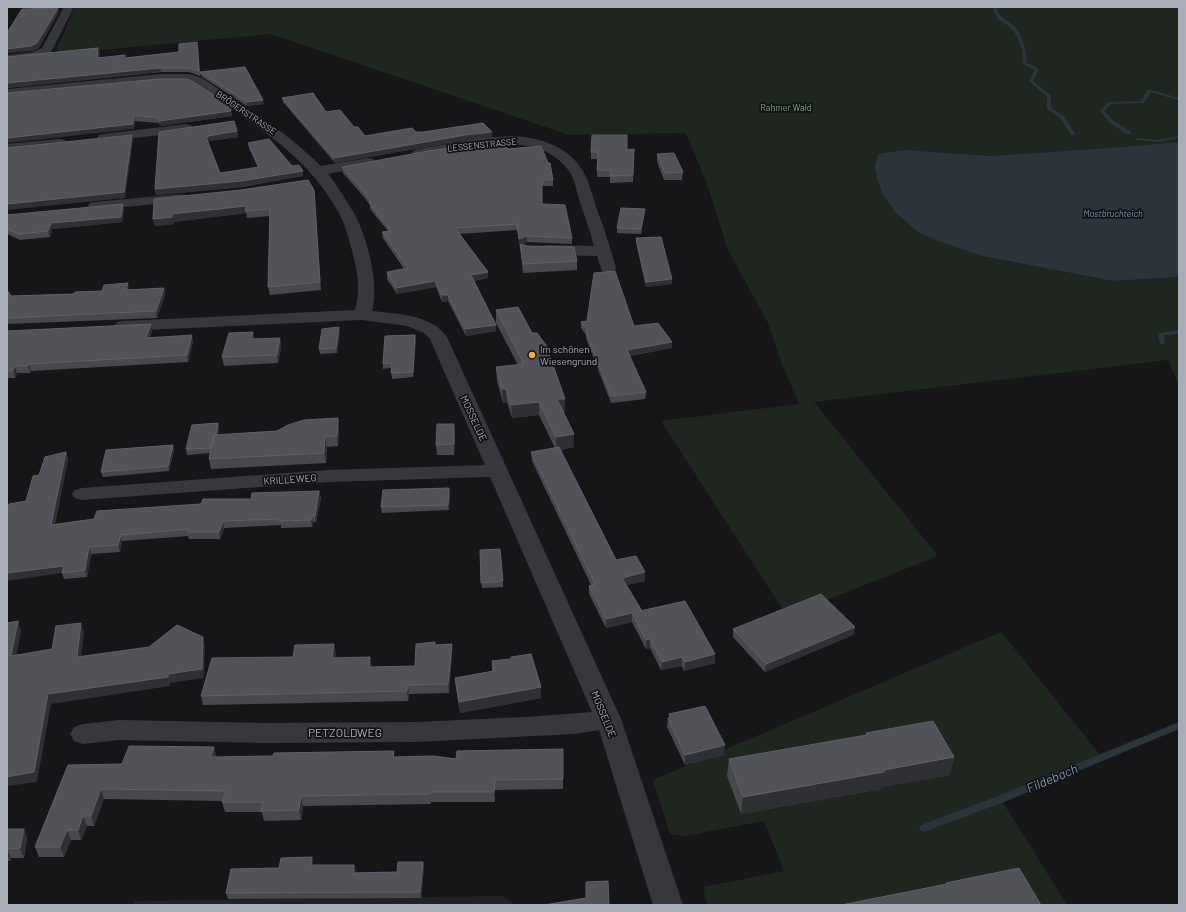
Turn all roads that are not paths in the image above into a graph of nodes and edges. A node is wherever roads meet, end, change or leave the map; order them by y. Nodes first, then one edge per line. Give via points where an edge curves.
1 (66, 7) edge
2 (7, 58) edge
3 (7, 93) edge
4 (253, 118) junction
5 (238, 121) dead end
6 (199, 126) edge
7 (92, 140) edge
8 (69, 142) edge
9 (7, 148) edge
10 (405, 156) edge
11 (382, 160) edge
12 (318, 177) junction
13 (197, 197) edge
14 (83, 208) edge
15 (534, 250) edge
16 (604, 251) junction
17 (608, 268) dead end
18 (362, 315) junction
19 (110, 327) edge
20 (497, 471) junction
21 (82, 494) dead end
22 (608, 719) junction
23 (83, 734) dead end
24 (668, 905) edge

1 - 2 street via 68,9 47,50 35,55
3 - 4 street, BRÖGERSTRASSE via 161,78 189,78 198,81
4 - 5 street
4 - 12 street, BRÖGERSTRASSE via 297,150
6 - 7 street
8 - 9 street
10 - 16 street, LESSENSTRASSE via 504,141 519,140 541,144 556,152 574,168
11 - 12 street
12 - 18 street, BRÖGERSTRASSE via 346,212 352,224 365,277 366,301
13 - 14 street
15 - 16 street
16 - 17 street, LESSENSTRASSE
18 - 19 street, MOSSELDE
18 - 20 street, MOSSELDE via 410,321 430,329 438,337
20 - 21 street, KRILLEWEG via 328,476
20 - 22 street, MOSSELDE
22 - 23 street, PETZOLDWEG via 575,724 416,732 263,733 119,730
22 - 24 street, MOSSELDE

